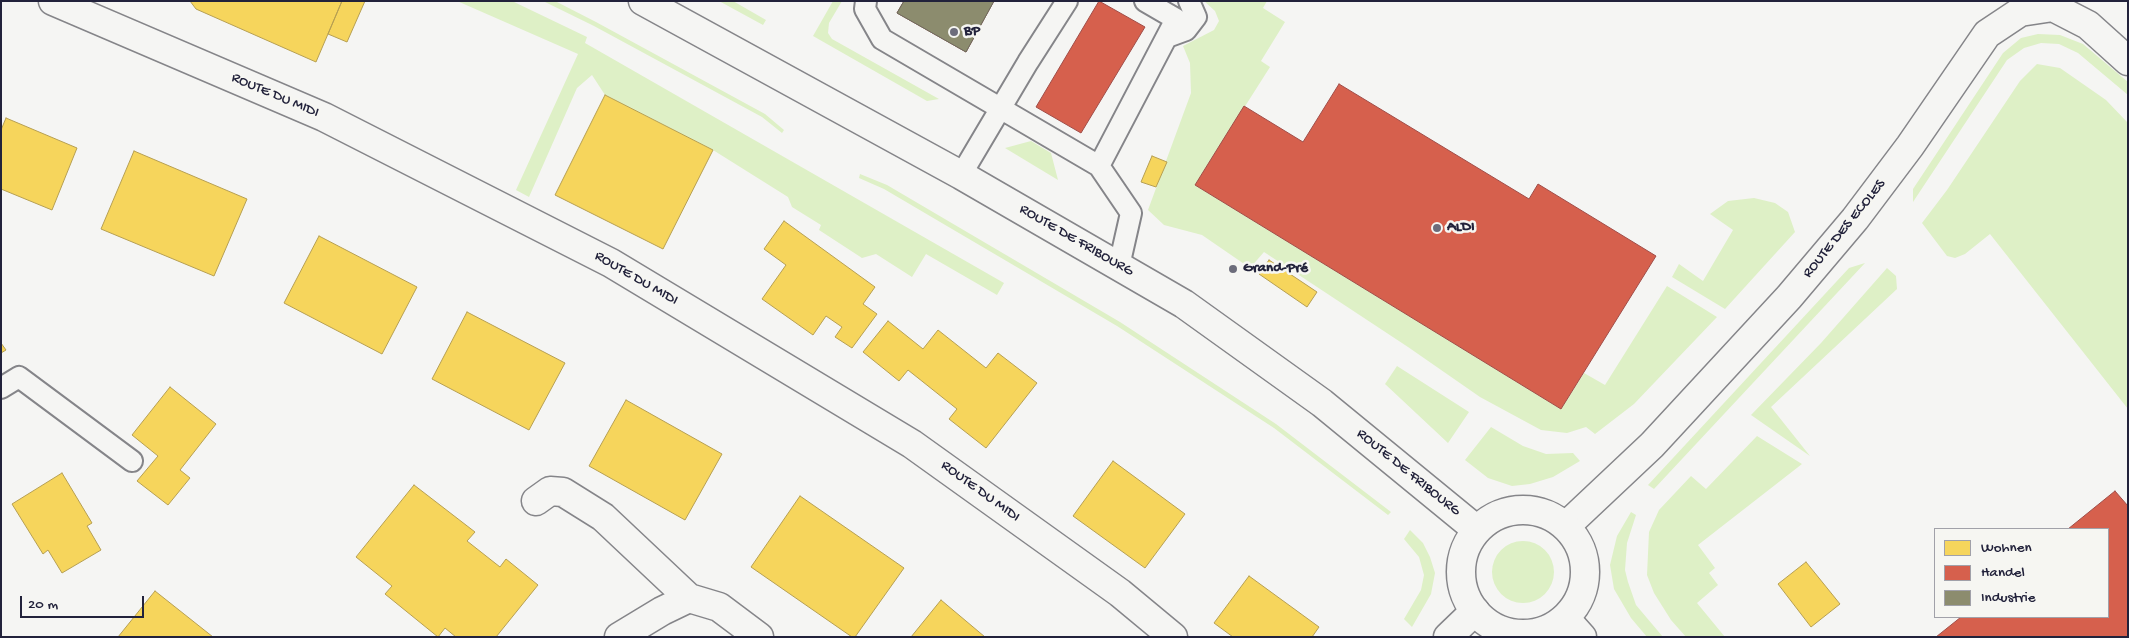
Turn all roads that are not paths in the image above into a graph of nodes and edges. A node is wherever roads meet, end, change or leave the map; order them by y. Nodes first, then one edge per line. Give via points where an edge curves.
1 (52, 1) edge
2 (643, 1) edge
3 (866, 1) edge
4 (1067, 1) edge
5 (1145, 1) edge
6 (1189, 1) edge
7 (1167, 37) junction
8 (2128, 61) edge
9 (1001, 109) junction
10 (1099, 166) junction
11 (961, 175) junction
12 (1119, 266) junction
13 (1, 388) edge
14 (132, 461) dead end
15 (536, 501) dead end
16 (1566, 526) junction
17 (1477, 530) junction
18 (689, 598) junction
19 (1475, 611) junction
20 (1574, 628) edge
21 (619, 637) edge
22 (759, 637) edge
23 (1173, 637) edge
24 (1448, 637) edge

1 - 23 street, ROUTE DU MIDI via 324,117 611,263 912,444 1120,593
2 - 11 street, ROUTE DE FRIBOURG
3 - 9 lane via 865,9 882,39
4 - 9 lane
5 - 7 lane via 1176,19
6 - 7 lane via 1196,17 1186,30
7 - 10 lane
8 - 16 street, ROUTE DES ECOLES via 2088,25 2053,7 2020,12 1987,34 1905,154 1795,290 1652,445
9 - 10 lane
9 - 11 lane
10 - 12 lane via 1131,212
11 - 12 street, ROUTE DE FRIBOURG
12 - 17 street, ROUTE DE FRIBOURG via 1184,304 1322,403
13 - 14 lane via 19,377
15 - 18 street via 550,491 563,492 603,517
16 - 17 street via 1537,511 1521,510 1505,512
16 - 20 street via 1579,543 1585,562 1585,583
17 - 19 street via 1462,561 1466,596
18 - 21 street
18 - 22 street via 719,607
19 - 20 street via 1490,625 1508,632 1522,634
19 - 24 street

